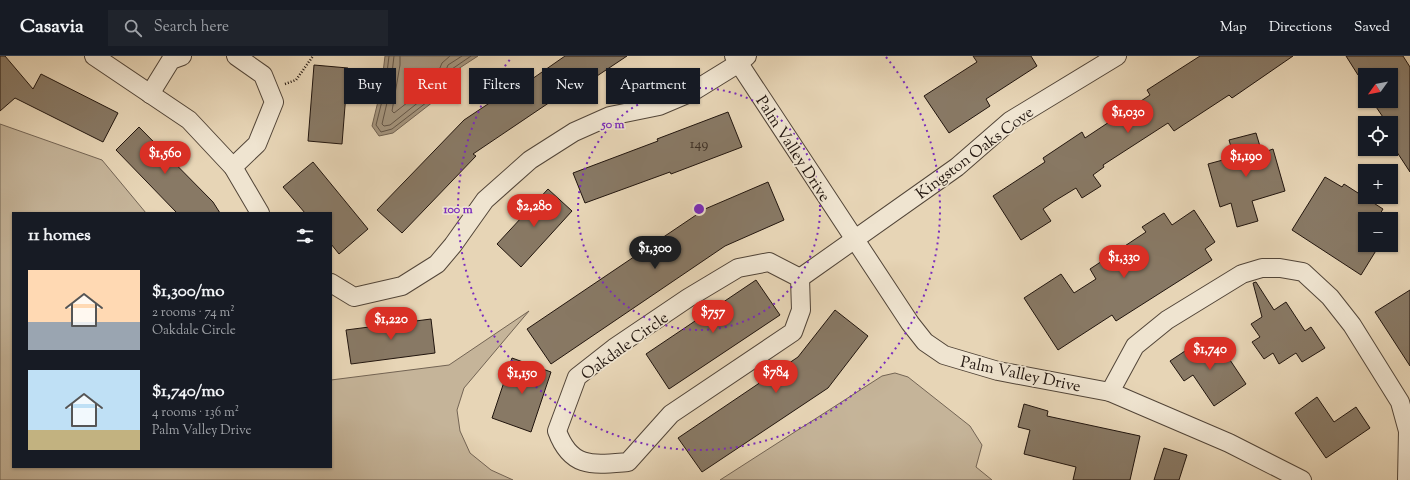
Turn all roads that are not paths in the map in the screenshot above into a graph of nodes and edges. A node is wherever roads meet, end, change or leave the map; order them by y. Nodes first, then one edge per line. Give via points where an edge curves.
1 (94, 56) edge
2 (182, 56) edge
3 (236, 56) edge
4 (1117, 56) edge
5 (743, 58) edge
6 (150, 94) junction
7 (233, 167) junction
8 (259, 212) edge
9 (854, 239) junction
10 (800, 278) junction
11 (332, 284) edge
12 (1110, 392) junction
13 (1302, 480) edge
14 (1407, 480) edge

1 - 6 street
2 - 6 street via 171,60
3 - 7 street via 263,75 274,102 257,144
4 - 9 street, Kingston Oaks Cove via 1010,122 957,167
5 - 9 street, Palm Valley Drive
5 - 11 street via 692,92 659,106 610,116 574,132 530,160 485,200 437,264 402,286 354,297
6 - 7 street via 189,120
7 - 8 street
9 - 10 street
9 - 12 street, Palm Valley Drive via 910,323 926,342 944,355 998,371
10 - 10 street, Oakdale Circle via 769,262 738,268 614,348 577,377 557,431 562,446 576,459 594,465 628,462 671,414 793,332 801,310
12 - 13 street, Palm Valley Drive via 1229,443
12 - 14 street via 1135,346 1167,320 1242,274 1262,268 1304,272 1330,297 1352,325 1400,402 1408,431

